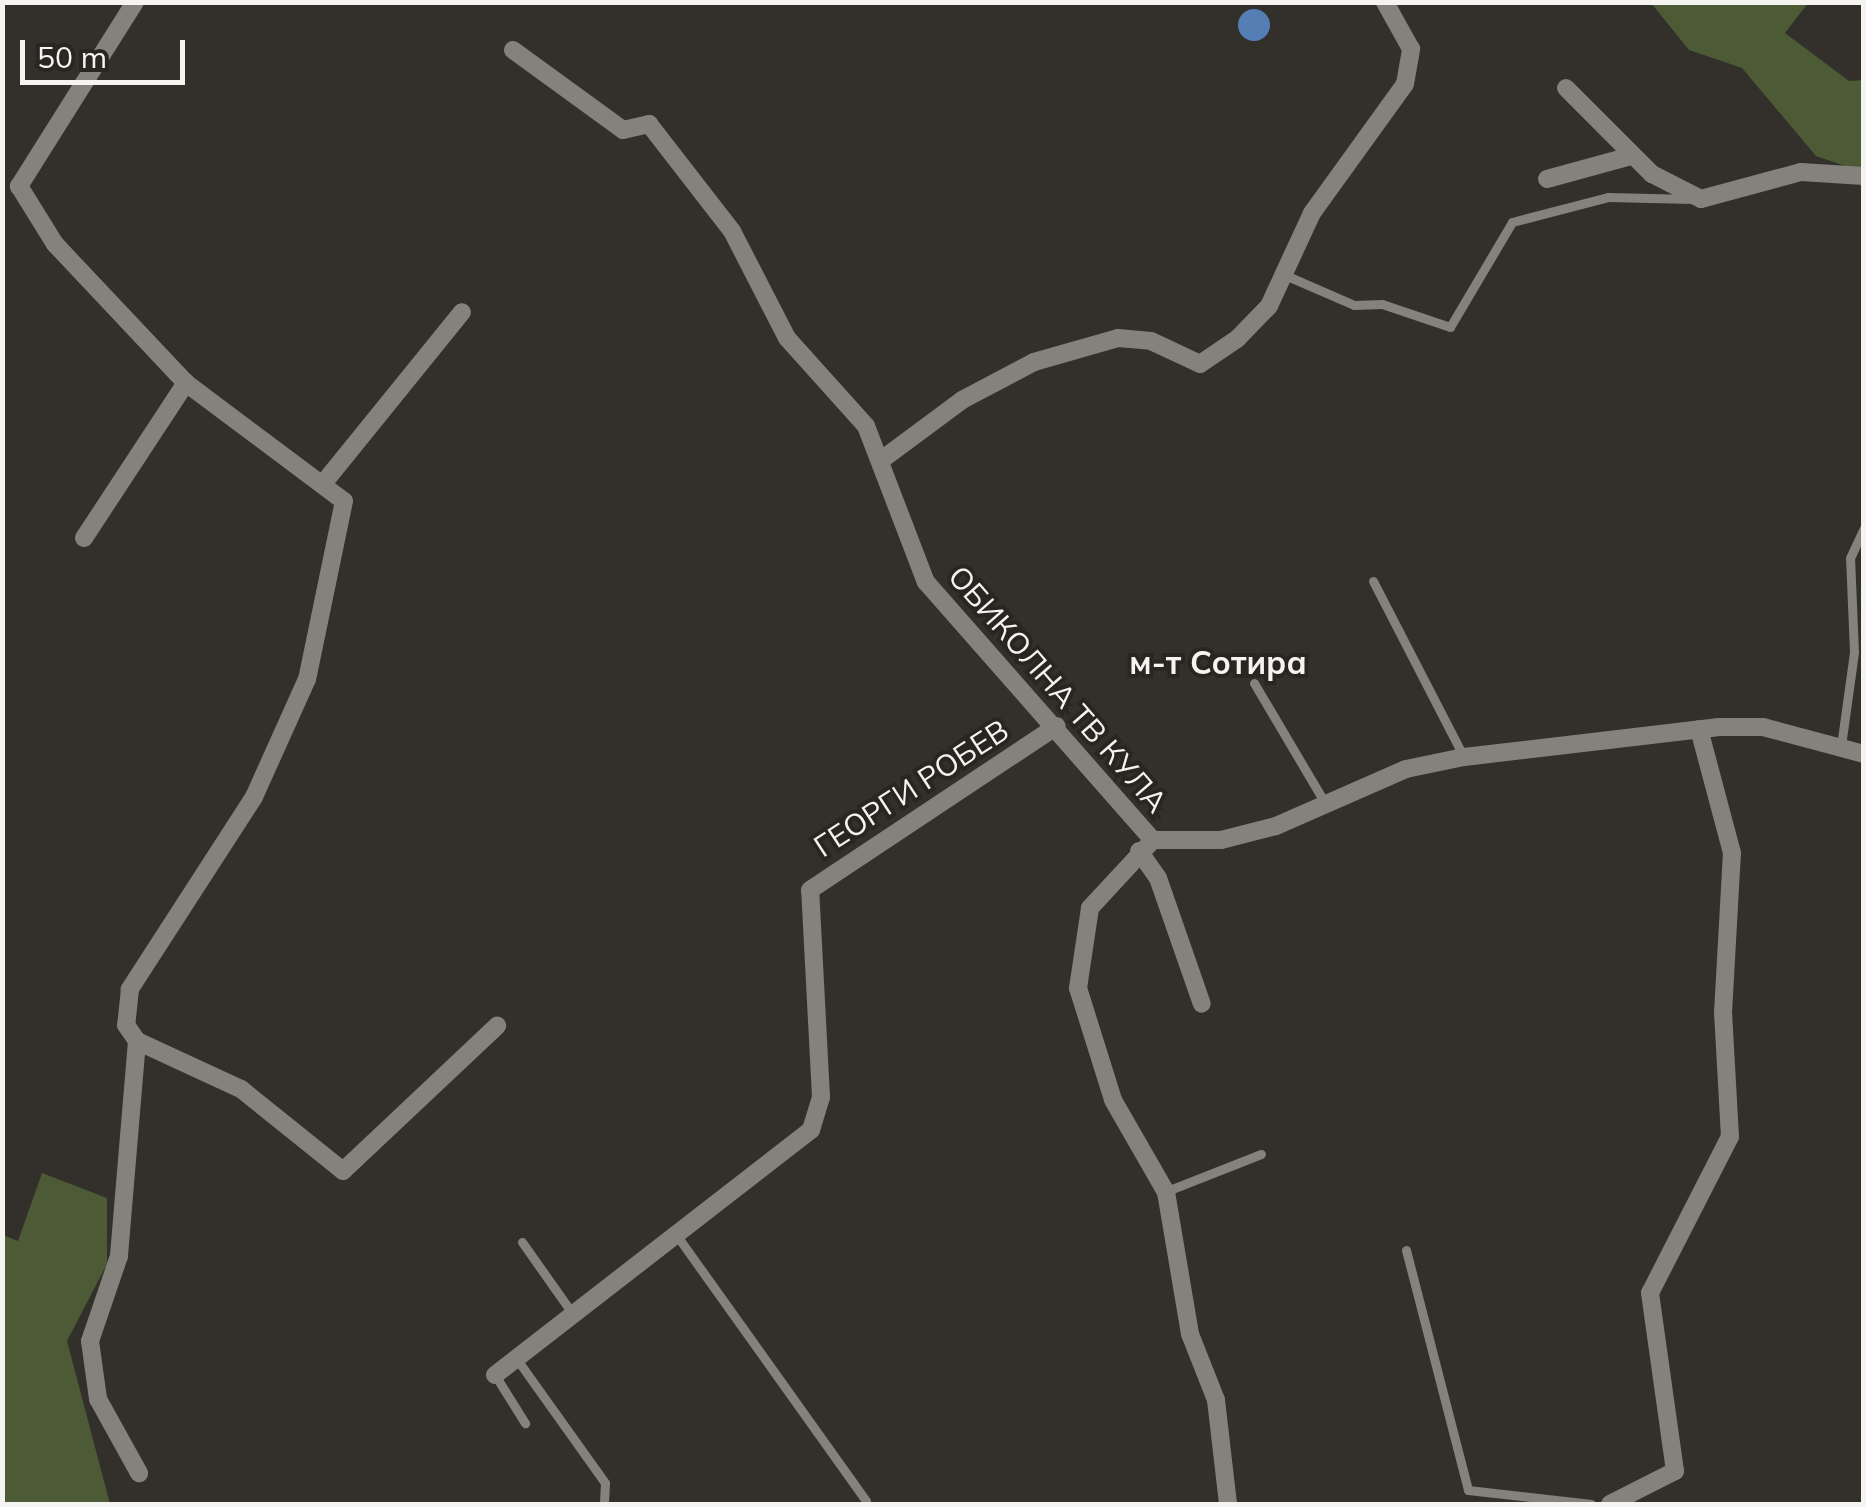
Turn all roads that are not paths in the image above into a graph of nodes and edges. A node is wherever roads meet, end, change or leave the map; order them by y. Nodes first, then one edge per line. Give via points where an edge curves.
1 (135, 2) edge
2 (1384, 2) edge
3 (513, 50) dead end
4 (1566, 88) dead end
5 (1631, 156) junction
6 (1864, 176) edge
7 (1547, 179) dead end
8 (1701, 199) junction
9 (1285, 275) junction
10 (462, 312) dead end
11 (186, 383) junction
12 (880, 460) junction
13 (326, 480) junction
14 (1864, 528) edge
15 (84, 538) dead end
16 (1373, 581) dead end
17 (1254, 683) dead end
18 (1057, 726) junction
19 (1699, 729) junction
20 (1841, 746) junction
21 (1864, 754) edge
22 (1464, 758) junction
23 (1325, 803) junction
24 (1146, 846) junction
25 (1202, 1004) dead end
26 (497, 1026) dead end
27 (137, 1041) junction
28 (1261, 1154) dead end
29 (1166, 1192) junction
30 (673, 1231) junction
31 (522, 1242) dead end
32 (1406, 1250) dead end
33 (572, 1313) junction
34 (516, 1358) junction
35 (494, 1375) joint
36 (525, 1423) dead end
37 (139, 1473) dead end
38 (866, 1500) dead end
39 (604, 1504) edge
40 (1228, 1504) edge
41 (1591, 1504) edge
42 (1610, 1504) edge

1 - 11 street via 20,186 54,244
2 - 9 street via 1407,38 1411,68 1312,213
3 - 12 street, ОБИКОЛНА ТВ КУЛА via 623,130 649,124 732,231 787,338 841,390
4 - 5 street
5 - 7 street
5 - 8 street
6 - 8 street via 1800,172
8 - 9 lane via 1608,197 1512,222 1450,326 1382,304 1354,305
9 - 12 street via 1268,306 1212,361 1184,363 1151,341 1118,338 1034,362 962,400
10 - 13 street
11 - 13 street
11 - 15 street
12 - 18 street, ОБИКОЛНА ТВ КУЛА via 926,582
13 - 27 street via 344,501 307,679 254,798 132,982 126,1025
14 - 20 lane via 1850,558 1854,652
16 - 22 lane
17 - 23 lane
18 - 24 street, ОБИКОЛНА ТВ КУЛА
18 - 30 street, ГЕОРГИ РОБЕВ via 822,878 806,905 818,1115
19 - 20 street via 1764,727
19 - 22 street
19 - 42 street via 1732,853 1723,1013 1730,1136 1650,1293 1675,1471
20 - 21 street
22 - 23 street via 1406,769
23 - 24 street via 1220,840
24 - 25 street
24 - 29 street, ОБИКОЛНА ТВ КУЛА via 1090,908 1078,988 1113,1100
26 - 27 street via 344,1171 241,1088
27 - 37 street via 118,1256 90,1341 98,1399
28 - 29 lane
29 - 40 street, ОБИКОЛНА ТВ КУЛА via 1190,1334 1216,1400
30 - 33 street
30 - 38 lane
31 - 33 lane
32 - 41 lane via 1468,1490
33 - 34 street
34 - 35 street
34 - 39 lane via 606,1483
35 - 36 lane

